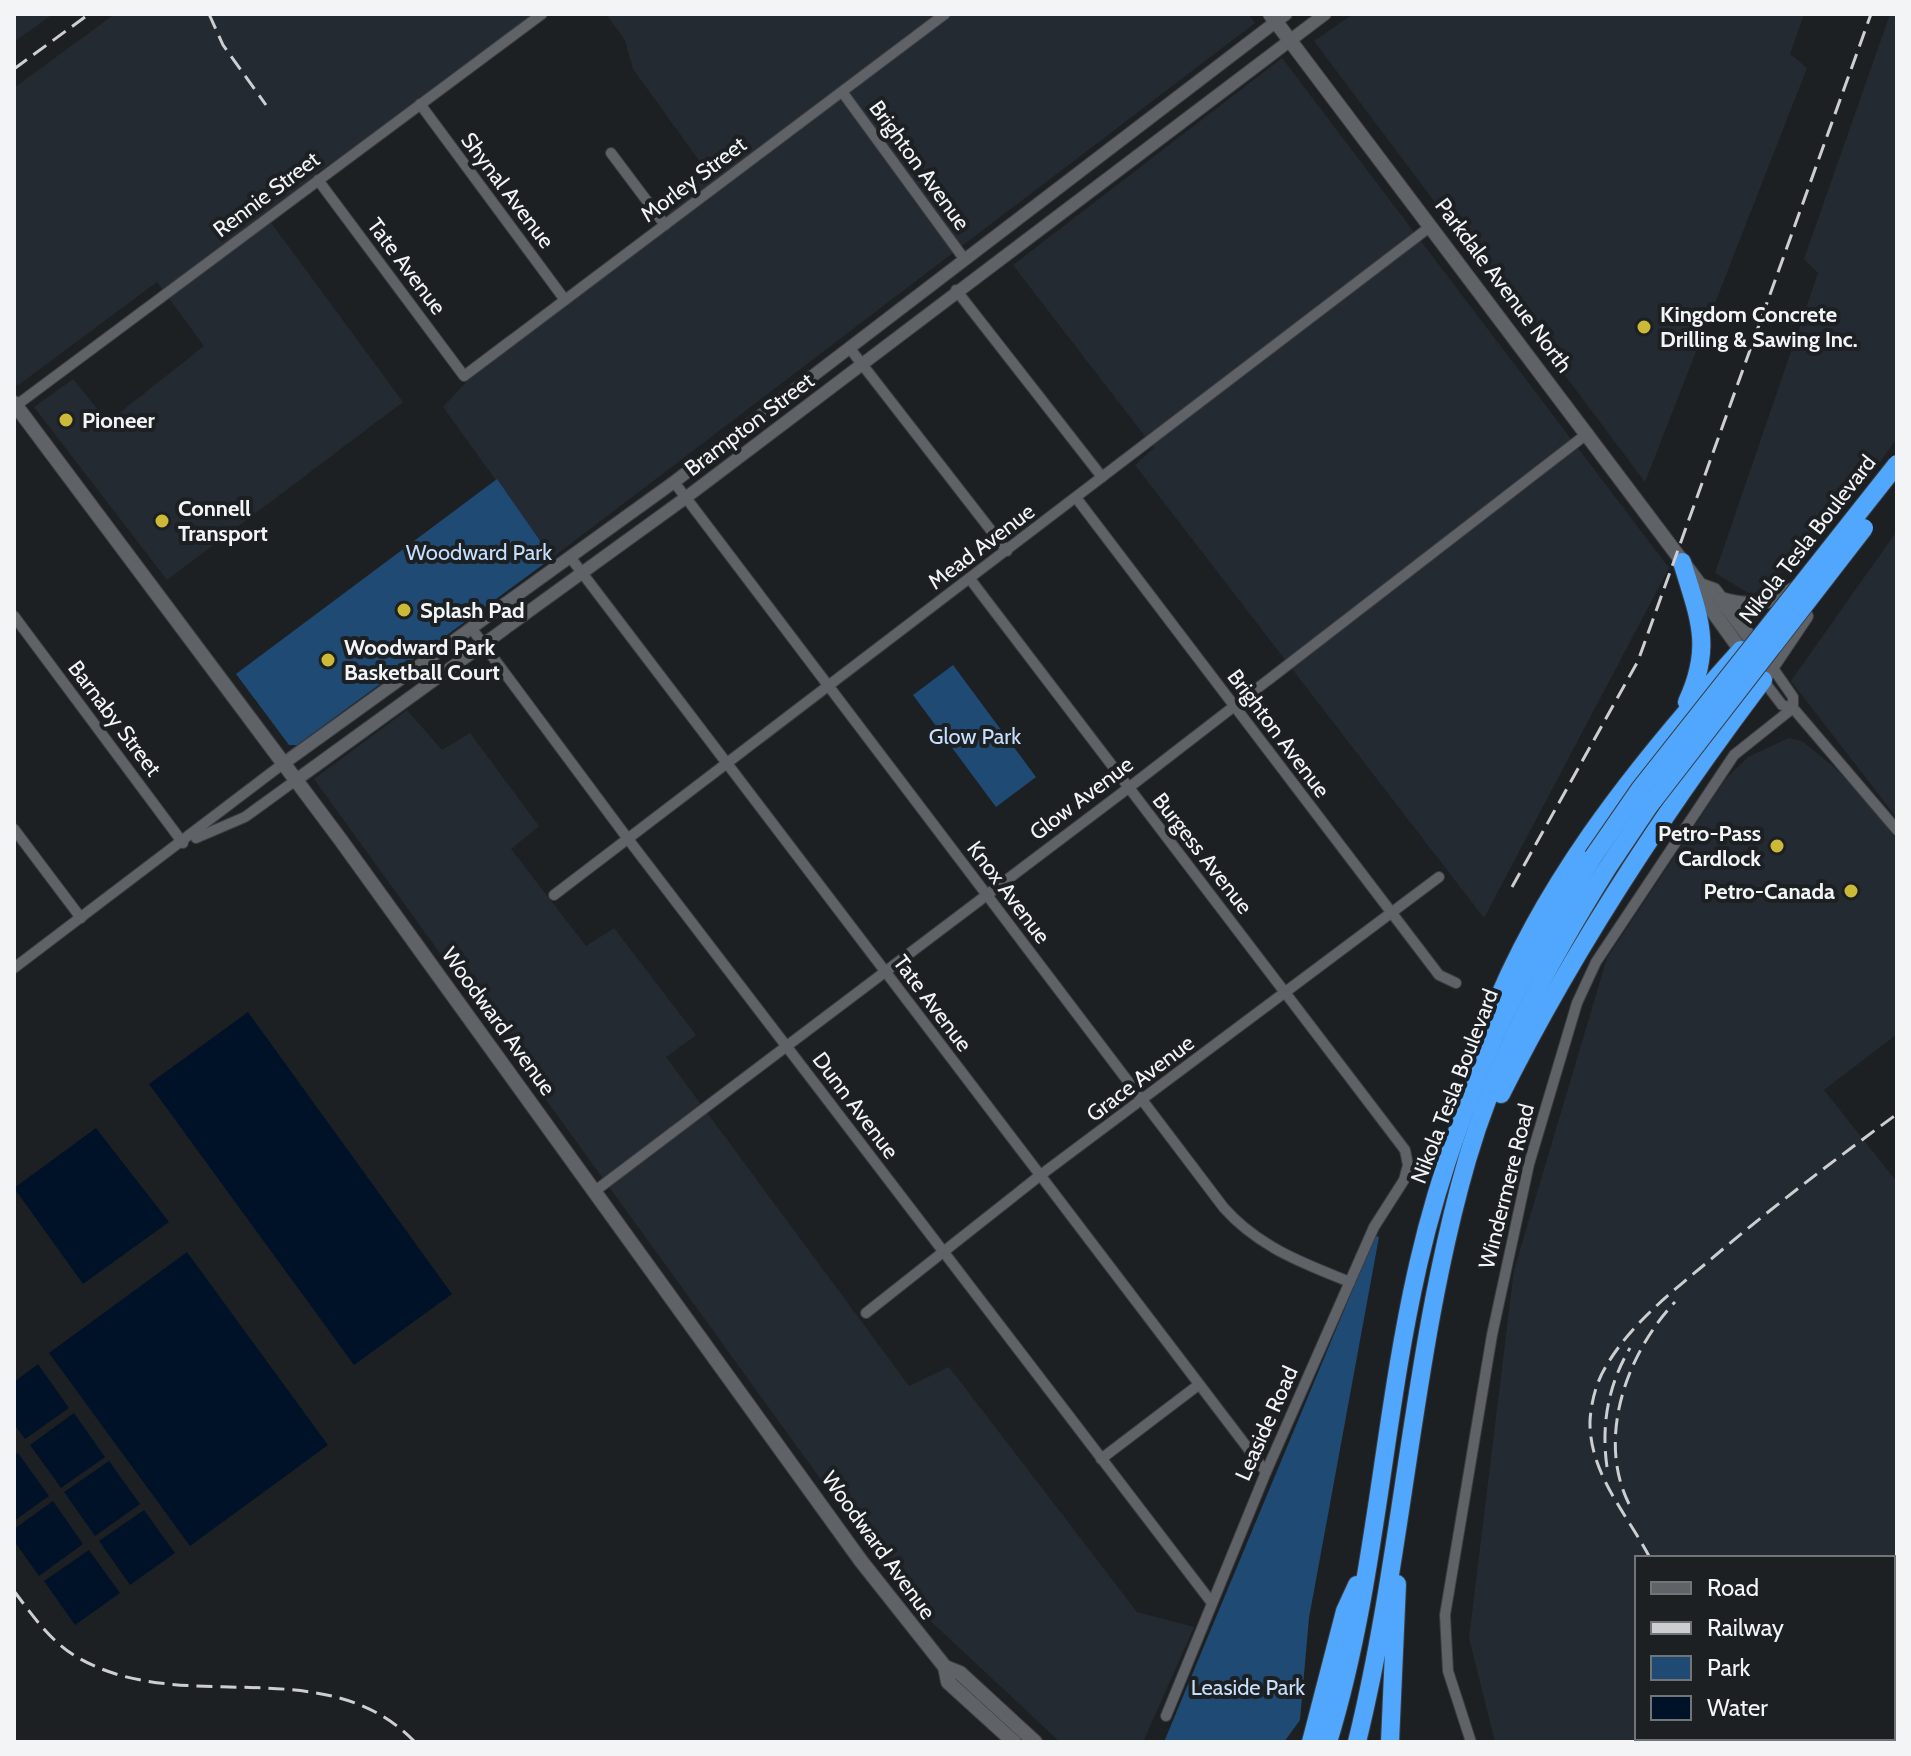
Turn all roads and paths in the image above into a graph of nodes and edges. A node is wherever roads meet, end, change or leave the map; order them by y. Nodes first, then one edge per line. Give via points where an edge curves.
1 (542, 14) edge
2 (945, 14) edge
3 (1325, 14) edge
4 (1277, 16) edge
5 (1289, 40) junction
6 (843, 93) junction
7 (420, 104) junction
8 (611, 153) dead end
9 (318, 180) junction
10 (665, 225) junction
11 (1431, 226) junction
12 (965, 260) junction
13 (956, 290) junction
14 (565, 300) junction
15 (851, 350) junction
16 (862, 364) junction
17 (464, 376) joint
18 (15, 405) edge
19 (1588, 433) junction
20 (1897, 464) edge
21 (1897, 472) edge
22 (1102, 477) junction
23 (674, 482) junction
24 (1897, 484) edge
25 (684, 499) junction
26 (1077, 499) junction
27 (1857, 525) junction
28 (1828, 549) junction
29 (1007, 551) junction
30 (570, 557) junction
31 (1682, 562) junction
32 (579, 573) junction
33 (970, 579) junction
34 (1700, 585) junction
35 (1792, 590) junction
36 (1720, 598) junction
37 (14, 616) edge
38 (472, 629) junction
39 (482, 644) junction
40 (1756, 658) junction
41 (826, 687) junction
42 (1233, 706) junction
43 (1793, 708) junction
44 (1670, 731) junction
45 (284, 763) junction
46 (725, 765) junction
47 (296, 780) junction
48 (1127, 789) junction
49 (14, 829) edge
50 (1897, 830) edge
51 (628, 839) junction
52 (183, 843) junction
53 (1600, 862) junction
54 (1439, 877) dead end
55 (985, 894) junction
56 (554, 895) dead end
57 (1391, 913) junction
58 (81, 918) junction
59 (14, 968) edge
60 (883, 970) junction
61 (1456, 983) dead end
62 (1285, 992) junction
63 (785, 1045) junction
64 (1143, 1102) junction
65 (1405, 1150) joint
66 (1038, 1177) junction
67 (595, 1191) junction
68 (1437, 1195) junction
69 (1457, 1200) junction
70 (944, 1252) junction
71 (1350, 1282) junction
72 (866, 1313) dead end
73 (1197, 1386) junction
74 (1412, 1422) junction
75 (1101, 1459) junction
76 (1266, 1472) junction
77 (1368, 1561) junction
78 (1212, 1603) junction
79 (945, 1667) junction
80 (1166, 1716) dead end
81 (1014, 1742) edge
82 (1035, 1742) edge
83 (1311, 1742) edge
84 (1328, 1742) edge
85 (1357, 1742) edge
86 (1390, 1742) edge
87 (1471, 1742) edge

1 - 7 street, Rennie Street
2 - 6 street, Morley Street
3 - 5 street, Brampton Street
4 - 5 main road, Parkdale Avenue North
4 - 12 street, Brampton Street
5 - 11 main road, Parkdale Avenue North
5 - 13 street, Brampton Street
6 - 10 street, Morley Street
6 - 12 street, Brighton Avenue
7 - 9 street, Rennie Street
7 - 14 street, Shynal Avenue
8 - 10 street
9 - 17 street, Tate Avenue
9 - 18 street, Rennie Street
10 - 14 street, Morley Street
11 - 19 main road, Parkdale Avenue North
11 - 22 street, Mead Avenue
12 - 15 street, Brampton Street
13 - 16 street, Brampton Street
13 - 22 street
14 - 17 street, Morley Street
15 - 16 street
15 - 23 street, Brampton Street
16 - 25 street, Brampton Street
16 - 29 street
18 - 45 main road, Woodward Avenue
19 - 31 main road, Parkdale Avenue North
19 - 42 street, Glow Avenue
20 - 53 highway, Nikola Tesla Boulevard, bridge via 1640,789
21 - 27 main road
22 - 26 street, Mead Avenue
23 - 25 street, Knox Avenue
23 - 30 street, Brampton Street
24 - 53 highway, Nikola Tesla Boulevard, bridge
25 - 32 street, Brampton Street
25 - 41 street, Knox Avenue
26 - 29 street, Mead Avenue
26 - 42 street, Brighton Avenue
27 - 28 main road
27 - 40 main road via 1843,560
28 - 35 main road
28 - 40 main road
29 - 33 street, Mead Avenue
30 - 32 street, Tate Avenue
30 - 38 street, Brampton Street
31 - 34 main road, Parkdale Avenue North
31 - 44 highway via 1704,653 1700,673
32 - 39 street, Brampton Street
32 - 46 street, Tate Avenue
33 - 41 street, Mead Avenue
33 - 48 street, Burgess Avenue
34 - 36 main road, Parkdale Avenue North
34 - 40 main road, Parkdale Avenue North via 1704,599
35 - 36 main road via 1762,604
35 - 40 main road
36 - 40 main road, Parkdale Avenue North
37 - 52 street, Barnaby Street
38 - 39 street, Dunn Avenue
38 - 45 street, Brampton Street
39 - 47 street, Brampton Street
39 - 51 street, Dunn Avenue
40 - 43 street, Parkdale Avenue North via 1782,705
40 - 44 highway
40 - 69 highway via 1717,740 1668,809 1525,1046 1487,1121
41 - 46 street, Mead Avenue
41 - 55 street, Knox Avenue
42 - 48 street, Glow Avenue
42 - 57 street, Brighton Avenue
43 - 50 street, Parkdale Avenue North
43 - 87 street, Windermere Road via 1734,755 1596,962 1577,1003 1529,1164 1510,1250 1445,1615 1448,1671
44 - 68 highway via 1584,843 1520,951 1490,1017 1449,1134
45 - 47 main road, Woodward Avenue
45 - 52 street, Brampton Street
46 - 51 street, Mead Avenue
46 - 60 street, Tate Avenue
47 - 52 street, Brampton Street via 245,817
47 - 67 main road, Woodward Avenue
48 - 55 street, Glow Avenue
48 - 62 street, Burgess Avenue
49 - 58 street
51 - 56 street, Mead Avenue
51 - 63 street, Dunn Avenue
52 - 58 street, Brampton Street
53 - 68 highway, Nikola Tesla Boulevard via 1514,996
53 - 69 highway, Nikola Tesla Boulevard via 1507,1050
54 - 57 street, Grace Avenue
55 - 60 street, Glow Avenue
55 - 64 street, Knox Avenue
57 - 61 street, Brighton Avenue via 1439,975
57 - 62 street, Grace Avenue
58 - 59 street, Brampton Street
60 - 63 street, Glow Avenue
60 - 66 street, Tate Avenue
62 - 64 street, Grace Avenue
62 - 65 street, Burgess Avenue
63 - 67 street, Glow Avenue
63 - 70 street, Dunn Avenue
64 - 66 street, Grace Avenue
64 - 71 street, Knox Avenue via 1244,1230 1274,1251
65 - 71 street, Leaside Road via 1404,1180 1374,1227
66 - 70 street, Grace Avenue
66 - 73 street, Tate Avenue
67 - 79 main road, Woodward Avenue via 870,1573
68 - 77 highway, Nikola Tesla Boulevard via 1393,1390
69 - 74 highway, Nikola Tesla Boulevard
70 - 72 street, Grace Avenue
70 - 75 street, Dunn Avenue
71 - 76 street, Leaside Road
73 - 75 street
73 - 76 street, Tate Avenue
74 - 85 highway, Nikola Tesla Boulevard
74 - 86 highway
75 - 78 street, Dunn Avenue
76 - 78 street, Leaside Road
77 - 83 highway via 1345,1611
77 - 84 highway, Nikola Tesla Boulevard via 1349,1675
78 - 80 street, Leaside Road
79 - 81 main road, Woodward Avenue via 948,1682
79 - 82 main road, Woodward Avenue via 960,1673

